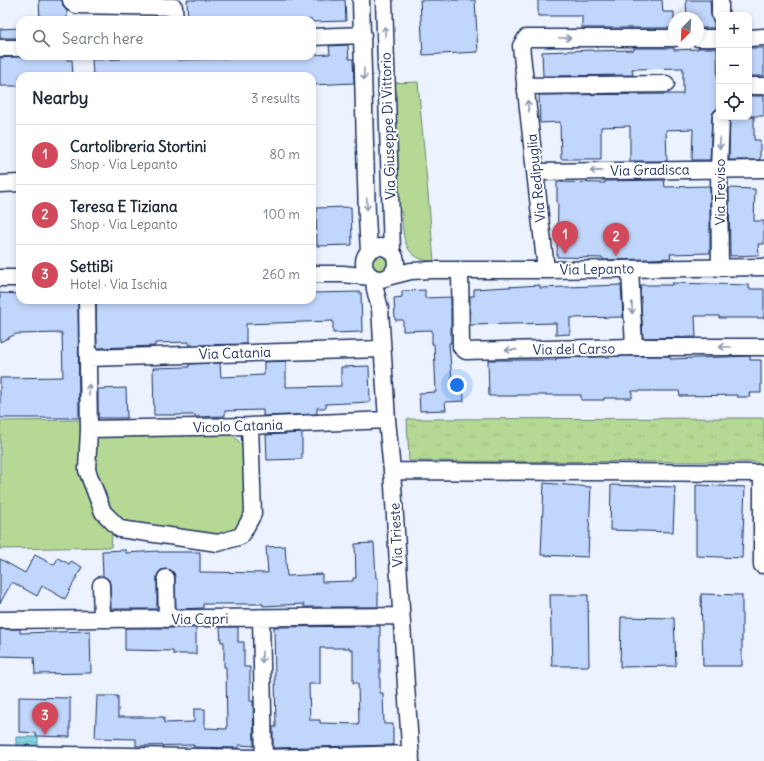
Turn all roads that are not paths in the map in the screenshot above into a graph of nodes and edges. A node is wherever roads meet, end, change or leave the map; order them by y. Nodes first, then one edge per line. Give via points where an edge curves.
1 (71, 0) edge
2 (361, 0) edge
3 (384, 0) edge
4 (720, 0) edge
5 (128, 3) edge
6 (720, 12) edge
7 (174, 16) edge
8 (363, 35) junction
9 (316, 37) edge
10 (668, 38) edge
11 (704, 38) edge
12 (716, 38) edge
13 (752, 38) edge
14 (764, 38) edge
15 (0, 48) edge
16 (16, 48) edge
17 (666, 84) dead end
18 (525, 86) junction
19 (752, 86) edge
20 (764, 86) edge
21 (721, 120) edge
22 (719, 169) junction
23 (764, 169) edge
24 (536, 172) junction
25 (16, 183) edge
26 (0, 184) edge
27 (367, 254) junction
28 (394, 256) junction
29 (720, 267) junction
30 (764, 267) edge
31 (630, 269) junction
32 (430, 270) junction
33 (546, 270) junction
34 (460, 271) junction
35 (316, 274) edge
36 (343, 274) junction
37 (381, 277) junction
38 (0, 278) edge
39 (16, 278) edge
40 (87, 304) edge
41 (634, 347) junction
42 (764, 347) edge
43 (381, 349) junction
44 (88, 358) junction
45 (386, 420) junction
46 (250, 426) junction
47 (89, 430) junction
48 (392, 471) junction
49 (762, 565) dead end
50 (166, 578) dead end
51 (101, 585) dead end
52 (401, 616) junction
53 (261, 618) junction
54 (102, 619) junction
55 (167, 619) junction
56 (0, 620) edge
57 (0, 754) edge
58 (411, 757) edge
59 (98, 758) edge
60 (264, 760) edge

1 - 5 street via 76,5
2 - 8 street, Via Giuseppe Di Vittorio
28 -> 3 street, Via Giuseppe Di Vittorio
4 - 6 street
5 - 7 street via 174,6
8 - 9 street
8 -> 27 street, Via Giuseppe Di Vittorio
18 -> 10 street, Via Redipuglia via 521,46 526,38
11 - 12 street
13 - 14 street
15 - 16 street
17 - 18 street
24 -> 18 street, Via Redipuglia
19 - 20 street
21 -> 22 street, Via Treviso
22 - 23 street, Via Gradisca
22 -> 24 street, Via Gradisca
22 - 29 street, Via Treviso
24 - 33 street, Via Redipuglia
25 - 26 street
27 - 28 street via 378,247 388,249
27 - 36 street
27 - 37 street via 365,270
28 - 32 street, Via Lepanto
28 - 37 street via 396,268
29 - 30 street, Via Lepanto
29 - 31 street, Via Lepanto
31 - 33 street, Via Lepanto
31 -> 41 street
32 - 34 street, Via Lepanto
32 - 37 street, Via Lepanto
33 - 34 street, Via Lepanto
41 -> 34 street, Via del Carso via 466,351 461,347
35 - 36 street, Via Lepanto
36 - 37 street, Via Lepanto
37 - 43 street, Via Trieste
38 - 39 street
40 - 44 street
42 -> 41 street, Via del Carso
43 - 44 street, Via Catania
43 - 45 street, Via Trieste
47 -> 44 street
45 - 46 street, Vicolo Catania
45 - 48 street, Via Trieste
46 - 47 street, Vicolo Catania
46 - 47 street via 253,514 241,536 218,543 120,529 103,512 88,470
48 - 49 street via 762,473
48 - 52 street, Via Trieste
50 - 55 street
51 - 54 street
52 - 53 street, Via Capri
52 - 58 street, Via Trieste
53 - 55 street, Via Capri
53 -> 60 street
54 - 55 street, Via Capri
54 - 56 street, Via Capri
57 - 59 street
58 - 60 street
59 - 60 street

